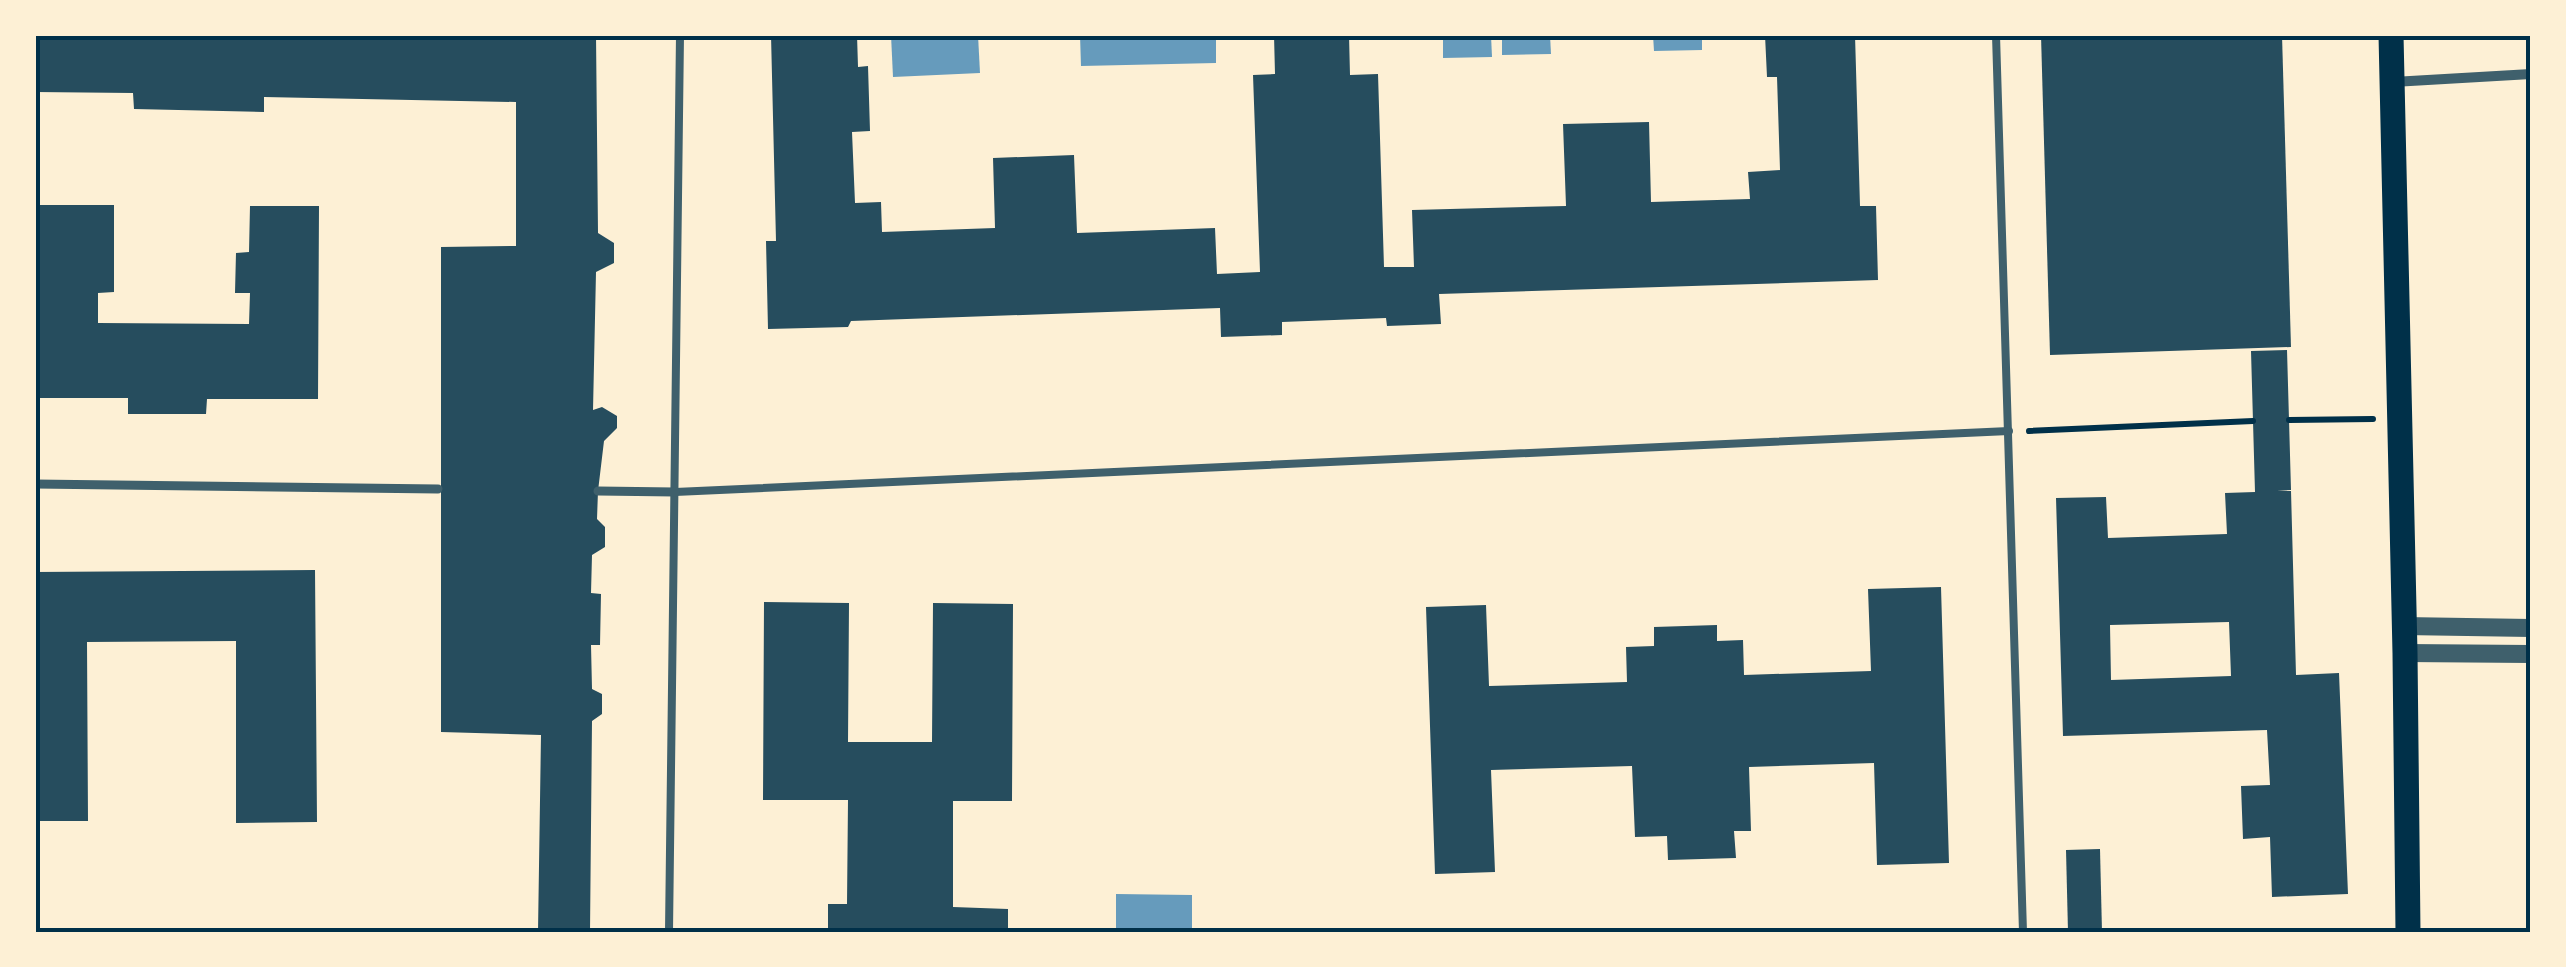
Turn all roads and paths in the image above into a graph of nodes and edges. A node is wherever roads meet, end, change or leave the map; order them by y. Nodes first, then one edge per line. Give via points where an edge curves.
1 (680, 35) edge
2 (1996, 35) edge
3 (2391, 35) edge
4 (2531, 74) edge
5 (2393, 82) junction
6 (2399, 418) junction
7 (2253, 420) dead end
8 (2289, 420) dead end
9 (2010, 432) junction
10 (35, 484) edge
11 (438, 489) dead end
12 (598, 491) dead end
13 (675, 492) junction
14 (2404, 626) junction
15 (2531, 628) edge
16 (2404, 652) junction
17 (2531, 654) edge
18 (670, 932) edge
19 (2023, 932) edge
20 (2408, 932) edge

1 - 13 lane
2 - 9 lane
3 - 5 main road
4 - 5 street
5 - 6 main road
6 - 8 path
6 - 14 main road
7 - 9 path
9 - 13 lane
9 - 19 lane
10 - 11 street
12 - 13 street
13 - 18 lane
14 - 15 street
14 - 16 main road
16 - 17 street
16 - 20 main road

